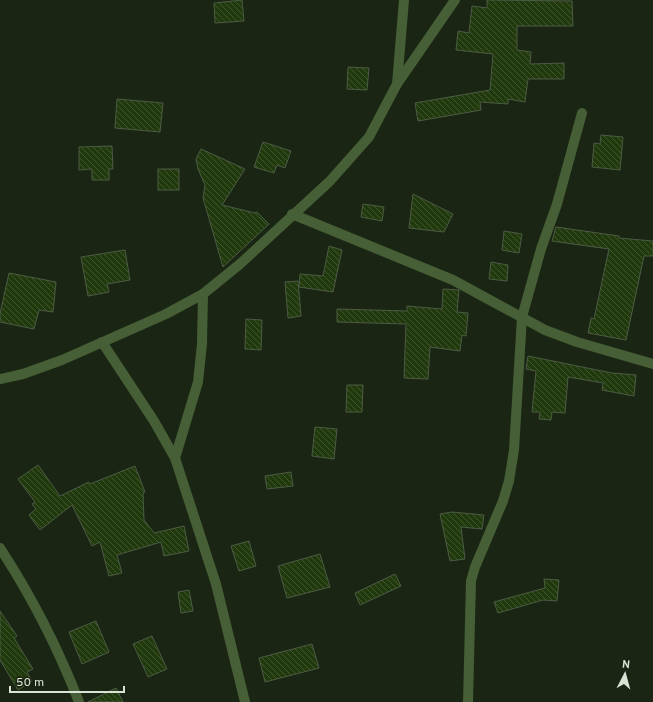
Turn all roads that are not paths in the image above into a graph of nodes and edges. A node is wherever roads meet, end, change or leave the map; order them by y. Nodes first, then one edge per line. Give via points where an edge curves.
1 (404, 0) edge
2 (455, 0) edge
3 (397, 84) junction
4 (582, 113) dead end
5 (292, 214) junction
6 (203, 294) junction
7 (522, 317) junction
8 (102, 342) junction
9 (653, 364) edge
10 (0, 379) edge
11 (176, 458) junction
12 (0, 548) edge
13 (79, 702) edge
14 (245, 702) edge
15 (468, 702) edge

1 - 3 street
2 - 3 street
3 - 5 street via 369,137 330,181
4 - 7 street
5 - 6 street via 240,264
5 - 7 street via 453,280
6 - 8 street via 166,314
6 - 11 street via 198,382
7 - 9 street via 545,330 577,342
7 - 15 street via 514,450 509,481 471,581
8 - 10 street via 62,360
8 - 11 street
11 - 14 street via 216,584
12 - 13 street via 28,591

